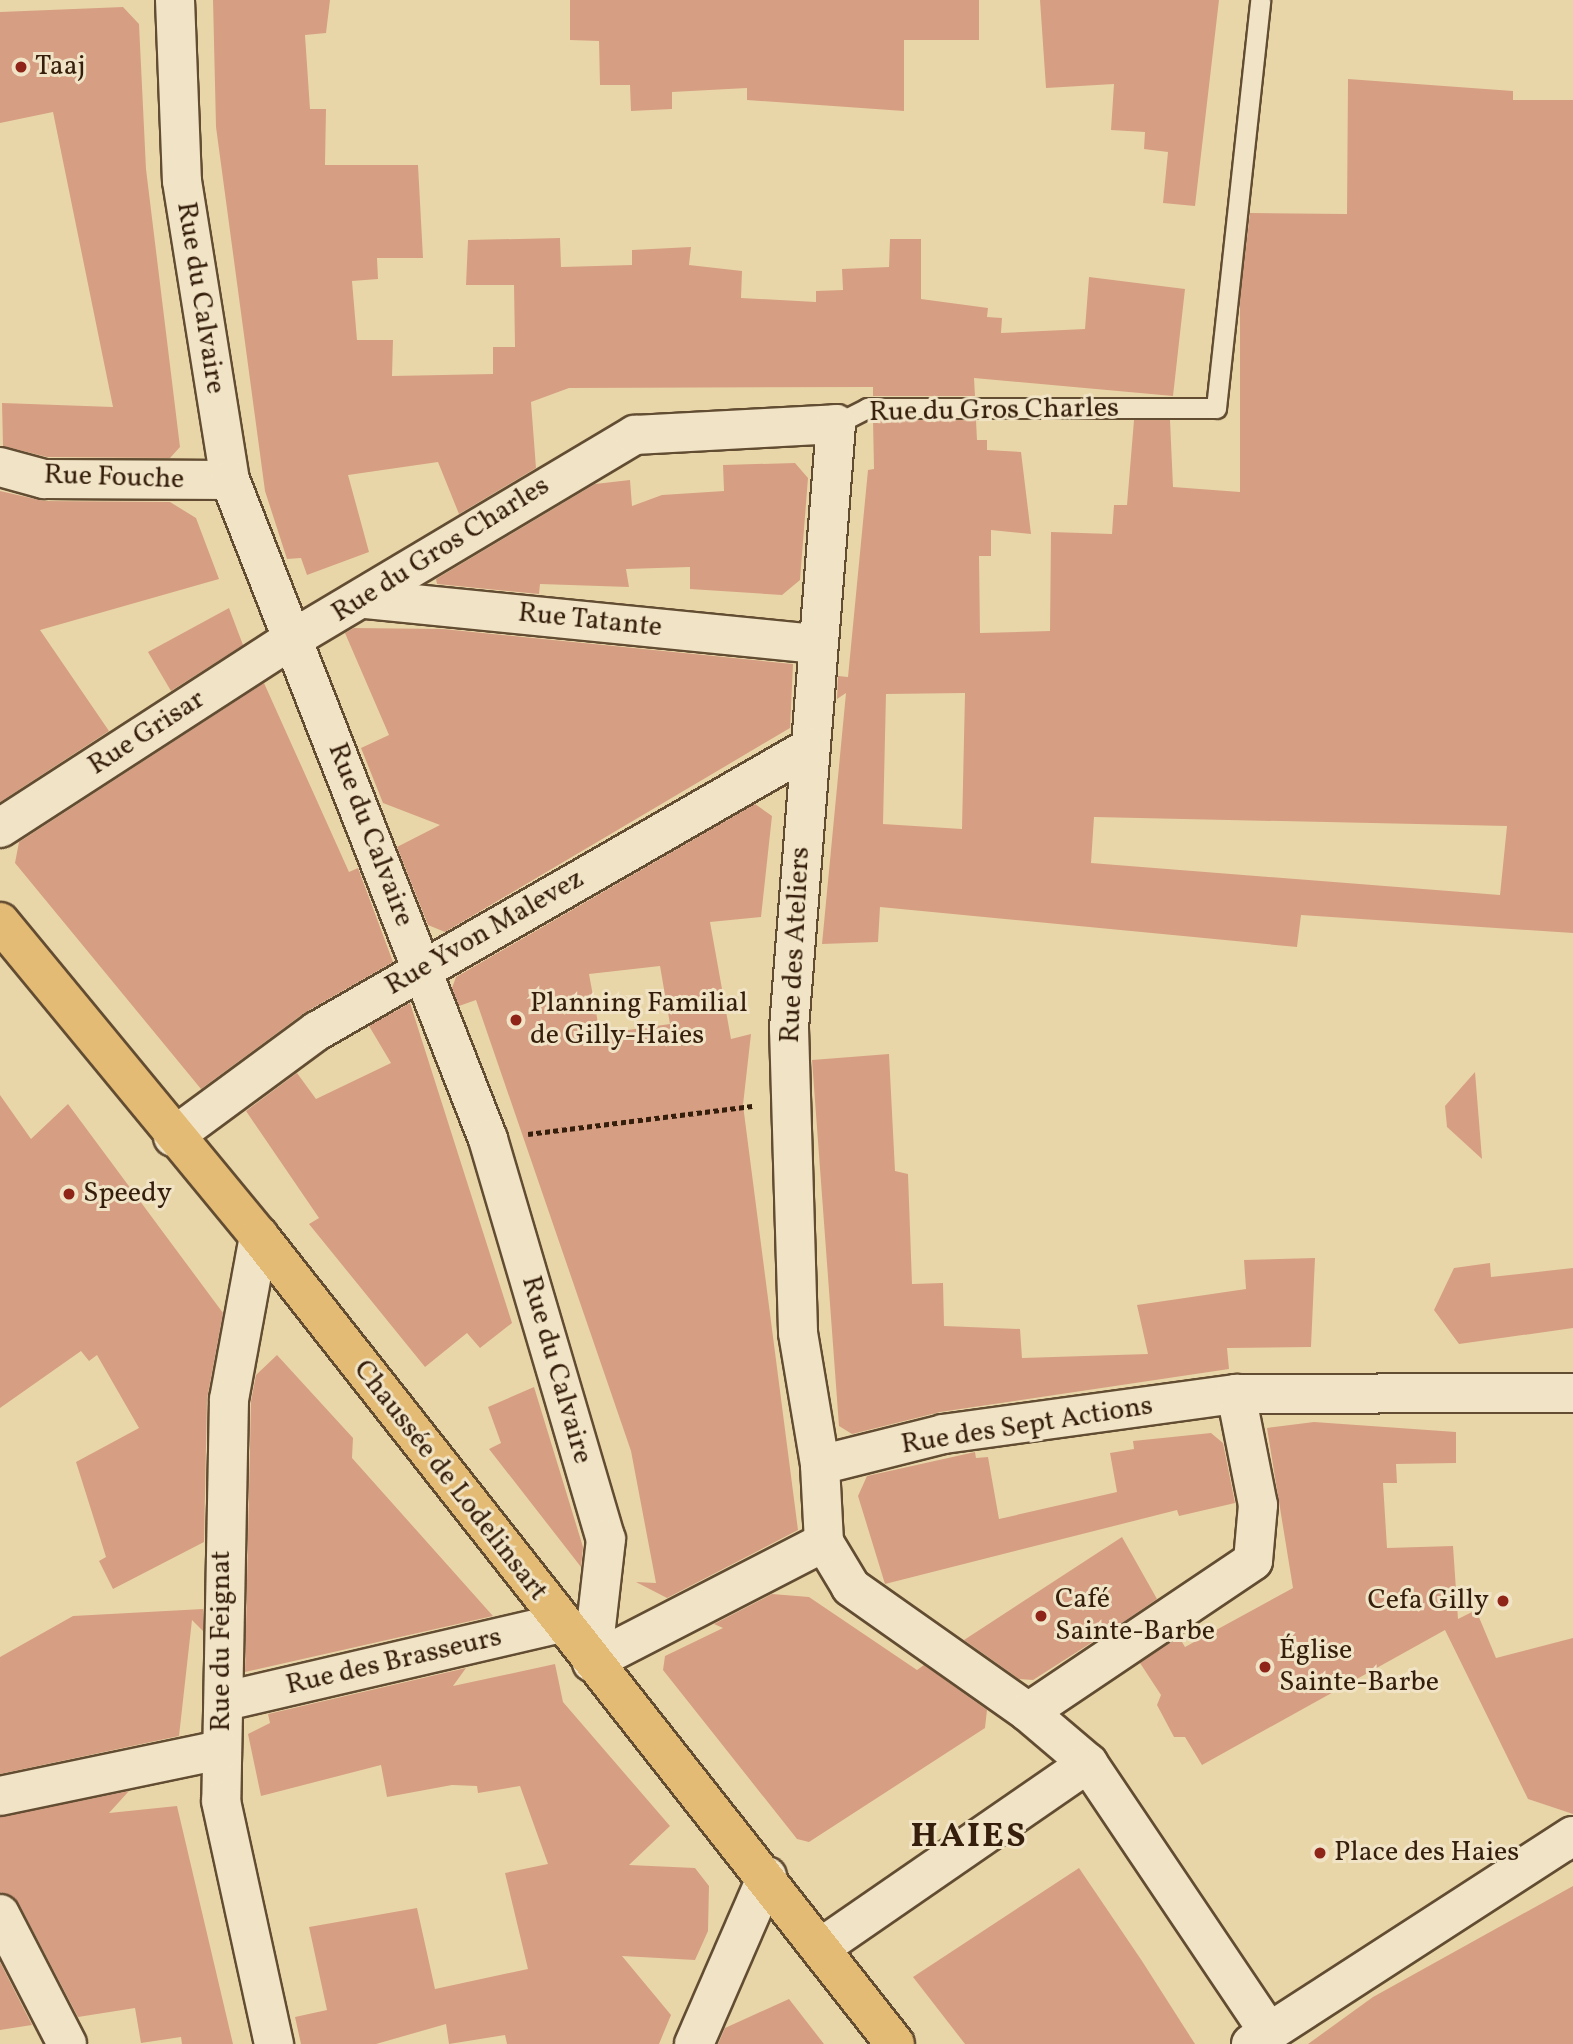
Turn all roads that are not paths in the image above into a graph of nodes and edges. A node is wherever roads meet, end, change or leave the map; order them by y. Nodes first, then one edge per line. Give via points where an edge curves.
1 (175, 0) edge
2 (1260, 0) edge
3 (836, 424) junction
4 (0, 467) edge
5 (230, 480) junction
6 (365, 599) junction
7 (294, 638) junction
8 (816, 644) junction
9 (808, 748) junction
10 (0, 828) edge
11 (0, 922) edge
12 (421, 967) junction
13 (173, 1137) junction
14 (259, 1236) junction
15 (1573, 1393) edge
16 (1236, 1394) junction
17 (820, 1465) junction
18 (824, 1542) junction
19 (561, 1623) junction
20 (592, 1662) junction
21 (226, 1701) junction
22 (1028, 1712) junction
23 (221, 1750) junction
24 (1088, 1763) junction
25 (0, 1796) edge
26 (1573, 1836) edge
27 (767, 1875) junction
28 (0, 1914) edge
29 (822, 1946) junction
30 (1259, 2037) edge
31 (66, 2044) edge
32 (274, 2044) edge
33 (694, 2044) edge
34 (895, 2044) edge

1 - 5 street, Rue du Calvaire via 181,181
2 - 3 lane, Rue du Gros Charles via 1216,408 867,408
3 - 6 street, Rue du Gros Charles via 635,435
3 - 8 street, Rue des Ateliers
4 - 5 street, Rue Fouche via 44,479
5 - 7 street, Rue du Calvaire
6 - 7 street, Rue du Gros Charles
6 - 8 street, Rue Tatante
7 - 10 street, Rue Grisar
7 - 12 street, Rue du Calvaire
8 - 9 street, Rue des Ateliers
9 - 12 street, Rue Yvon Malevez
9 - 17 street, Rue des Ateliers via 789,1028 798,1333
11 - 13 main road, Chaussée de Lodelinsart
12 - 13 street, Rue Yvon Malevez via 317,1031
12 - 20 street, Rue du Calvaire via 488,1139 606,1539
13 - 14 main road, Chaussée de Lodelinsart
14 - 19 main road, Chaussée de Lodelinsart
14 - 21 street, Rue du Feignat via 229,1399 222,1521
15 - 16 street, Rue des Sept Actions
16 - 17 street, Rue des Sept Actions via 943,1434
16 - 22 street via 1258,1505 1253,1561
17 - 18 street
18 - 20 street
18 - 22 street via 851,1587
19 - 20 main road, Chaussée de Lodelinsart
19 - 21 street, Rue des Brasseurs
20 - 27 main road, Chaussée de Lodelinsart
21 - 23 street, Rue du Feignat
22 - 24 street
23 - 25 street
23 - 32 street, Rue du Feignat via 221,1801
24 - 29 street
24 - 30 street
26 - 30 street
27 - 29 main road, Chaussée de Lodelinsart
27 - 33 street
28 - 31 street
29 - 34 main road, Chaussée de Lodelinsart

